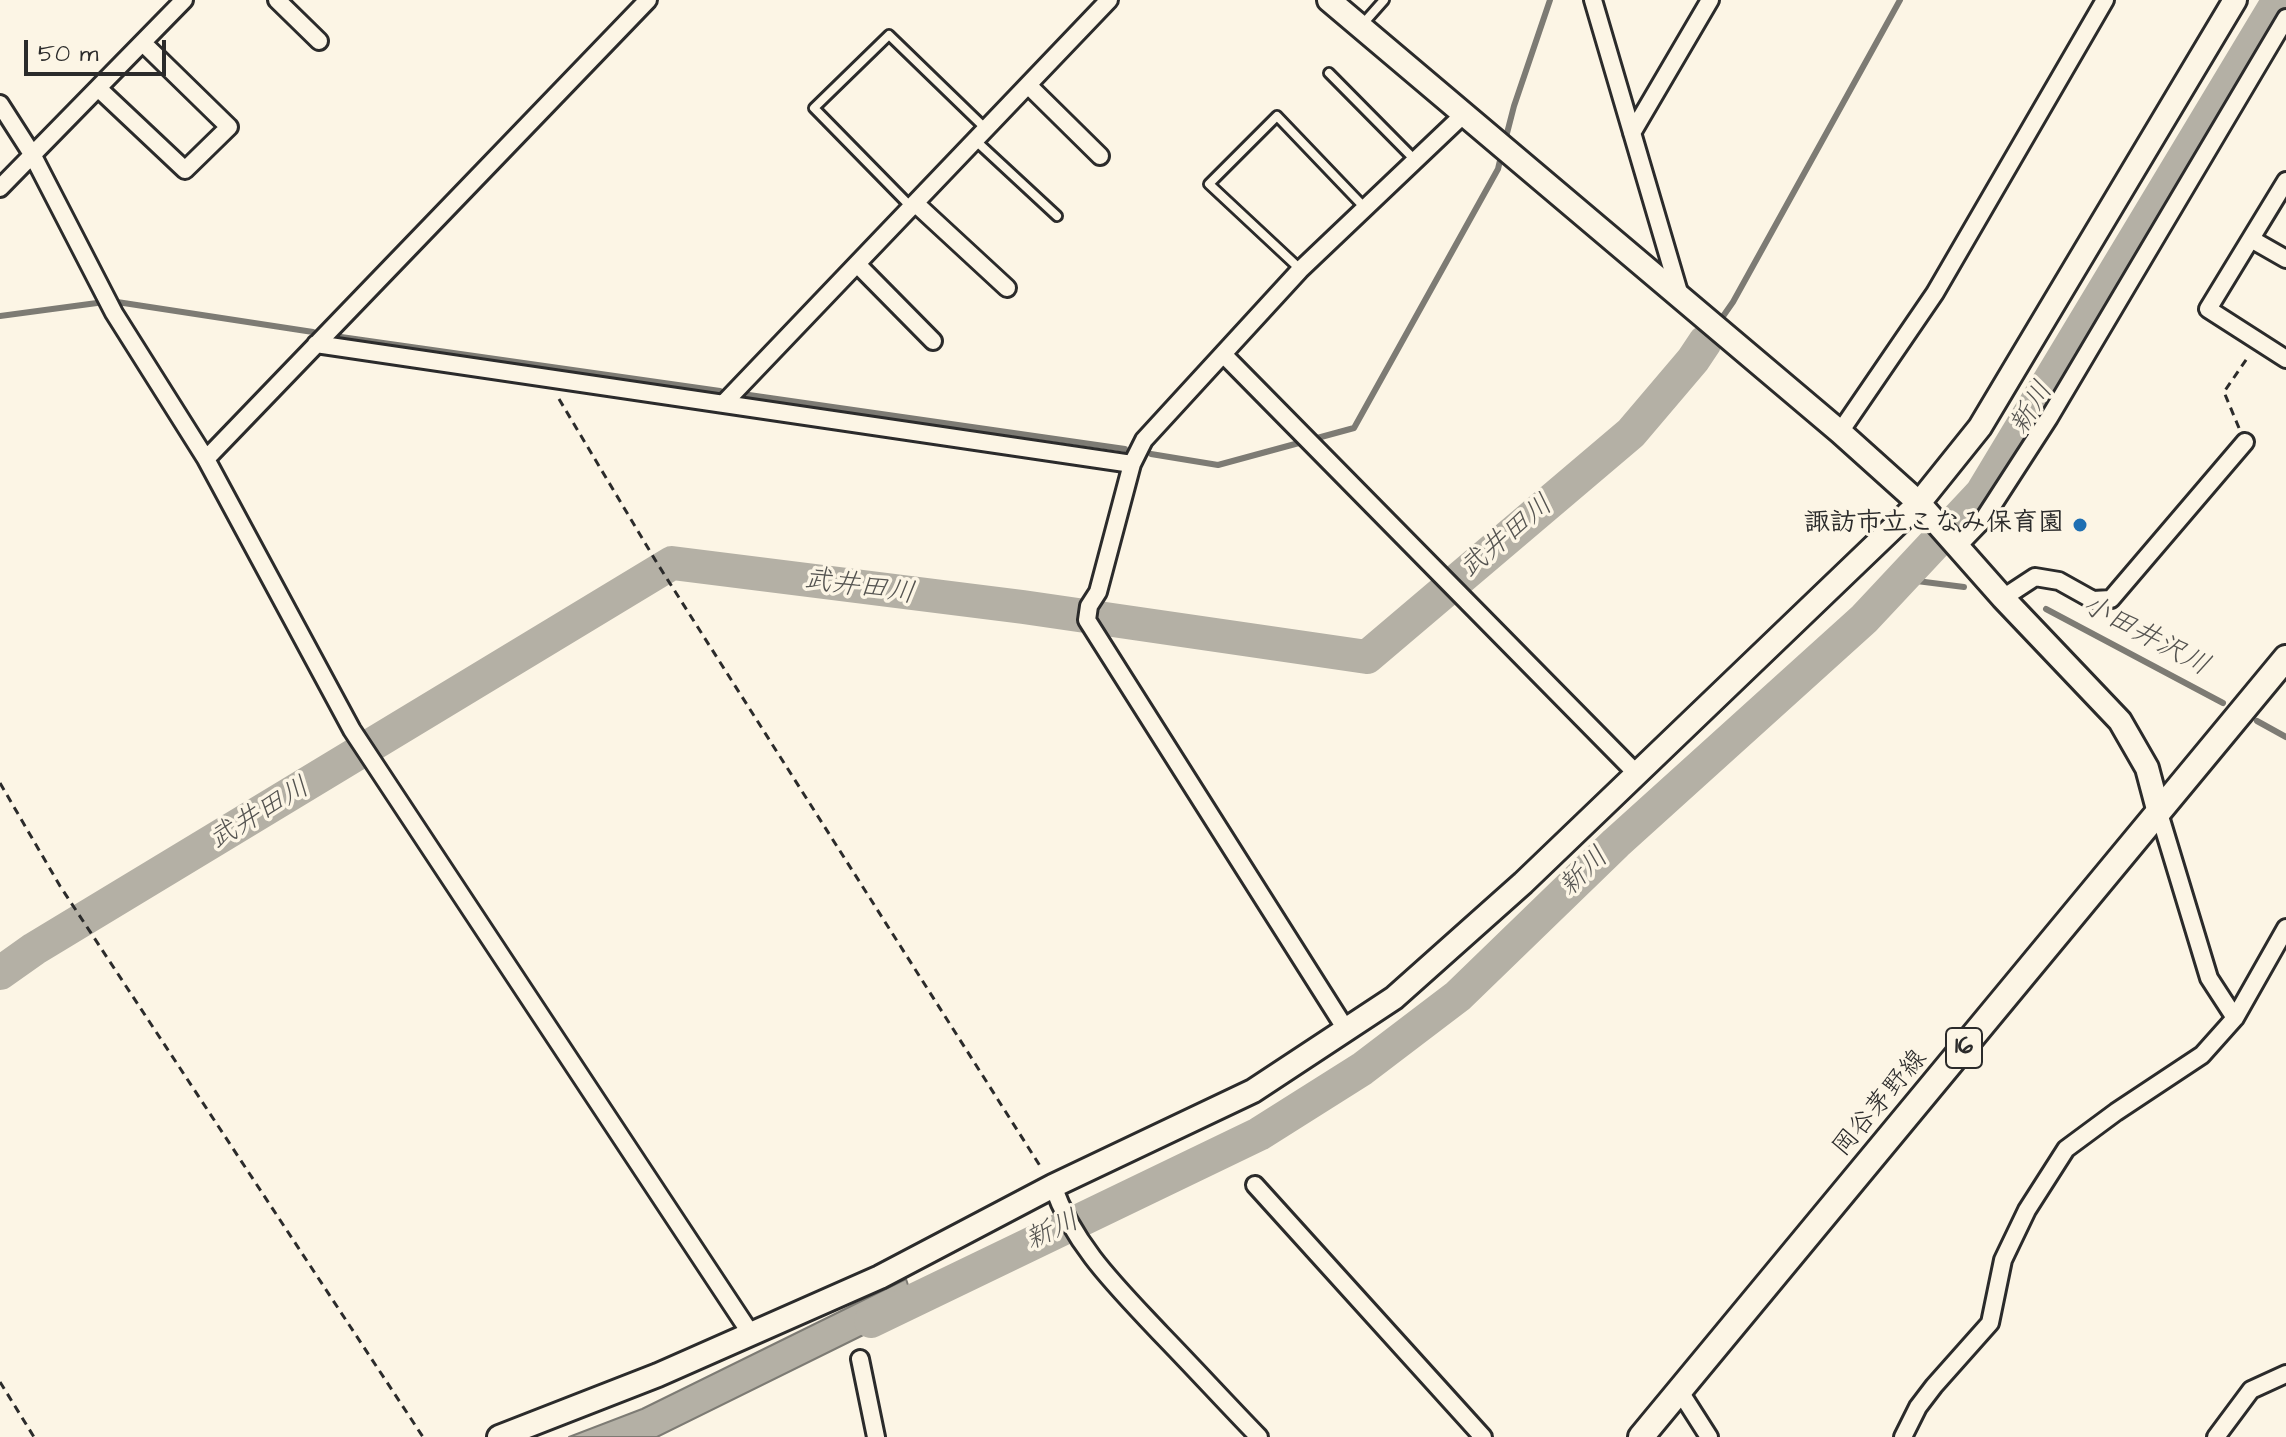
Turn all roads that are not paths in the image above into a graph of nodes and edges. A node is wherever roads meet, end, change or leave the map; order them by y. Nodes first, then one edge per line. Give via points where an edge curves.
1 (184, 0) edge
2 (277, 0) edge
3 (648, 0) edge
4 (1109, 0) edge
5 (1329, 0) edge
6 (1384, 0) edge
7 (1593, 0) edge
8 (1710, 0) edge
9 (2105, 0) edge
10 (2235, 0) edge
11 (2286, 18) edge
12 (1360, 26) junction
13 (319, 41) dead end
14 (143, 43) junction
15 (1329, 73) dead end
16 (1028, 85) junction
17 (99, 89) junction
18 (0, 104) edge
19 (1463, 115) junction
20 (1632, 133) junction
21 (980, 134) junction
22 (32, 154) junction
23 (1100, 156) dead end
24 (1416, 160) junction
25 (2286, 181) edge
26 (0, 188) edge
27 (913, 205) junction
28 (1365, 208) junction
29 (1057, 216) dead end
30 (2251, 239) junction
31 (2286, 259) edge
32 (857, 264) junction
33 (1300, 270) junction
34 (1007, 288) dead end
35 (1682, 300) junction
36 (933, 341) dead end
37 (316, 344) junction
38 (1224, 355) junction
39 (2286, 359) edge
40 (723, 404) junction
41 (1840, 432) junction
42 (2245, 442) road end
43 (206, 459) junction
44 (1132, 464) junction
45 (1919, 503) junction
46 (1956, 544) junction
47 (2003, 598) junction
48 (2286, 658) edge
49 (1636, 773) junction
50 (2159, 813) junction
51 (2286, 928) edge
52 (2235, 1018) junction
53 (1347, 1031) junction
54 (1255, 1185) dead end
55 (1053, 1186) junction
56 (751, 1334) junction
57 (860, 1359) dead end
58 (2286, 1374) edge
59 (1679, 1390) junction
60 (499, 1437) edge
61 (876, 1437) edge
62 (1259, 1437) edge
63 (1483, 1437) edge
64 (1641, 1437) edge
65 (1709, 1437) edge
66 (1903, 1437) edge
67 (2216, 1437) edge

1 - 14 street
2 - 13 street
3 - 37 street
4 - 16 street
5 - 12 street
6 - 12 lane
7 - 20 street
8 - 20 street
9 - 41 street via 1935,293
10 - 45 street via 1980,427
11 - 46 street via 2049,418 1983,520
12 - 19 street
14 - 17 street
14 - 17 street via 229,127 185,170
15 - 24 lane
16 - 21 street
16 - 23 street
17 - 22 street
18 - 22 street
19 - 24 street
19 - 35 street
20 - 35 street
21 - 27 street
21 - 27 lane via 889,35 814,108
21 - 29 lane
22 - 26 street
22 - 43 street via 114,313
24 - 28 street
25 - 30 street
27 - 32 street
27 - 34 street
28 - 33 street
28 - 33 lane via 1277,116 1209,184
30 - 31 street
30 - 39 street via 2208,309
32 - 36 street
32 - 40 street
33 - 38 street
35 - 41 street
37 - 40 street
37 - 43 street
38 - 44 street via 1144,440
38 - 49 street
40 - 44 street
41 - 45 street
42 - 47 street via 2111,599 2093,600 2059,581 2035,577
43 - 56 street via 352,730
44 - 53 street via 1088,613
45 - 46 street
45 - 49 street
46 - 47 street
47 - 50 street via 2120,721 2147,768
48 - 50 main road, 岡谷茅野線 / 16
49 - 53 street via 1523,883 1394,998
50 - 52 street via 2209,978
50 - 59 main road, 岡谷茅野線 / 16
51 - 52 street
52 - 66 street via 2202,1055 2066,1149 2003,1260 1990,1323 1918,1407
53 - 55 street via 1253,1091
54 - 63 street
55 - 56 street via 880,1277
55 - 62 street via 1078,1240 1118,1289
56 - 60 street
57 - 61 street
58 - 67 street via 2251,1390
59 - 64 main road, 岡谷茅野線 / 16
59 - 65 street

